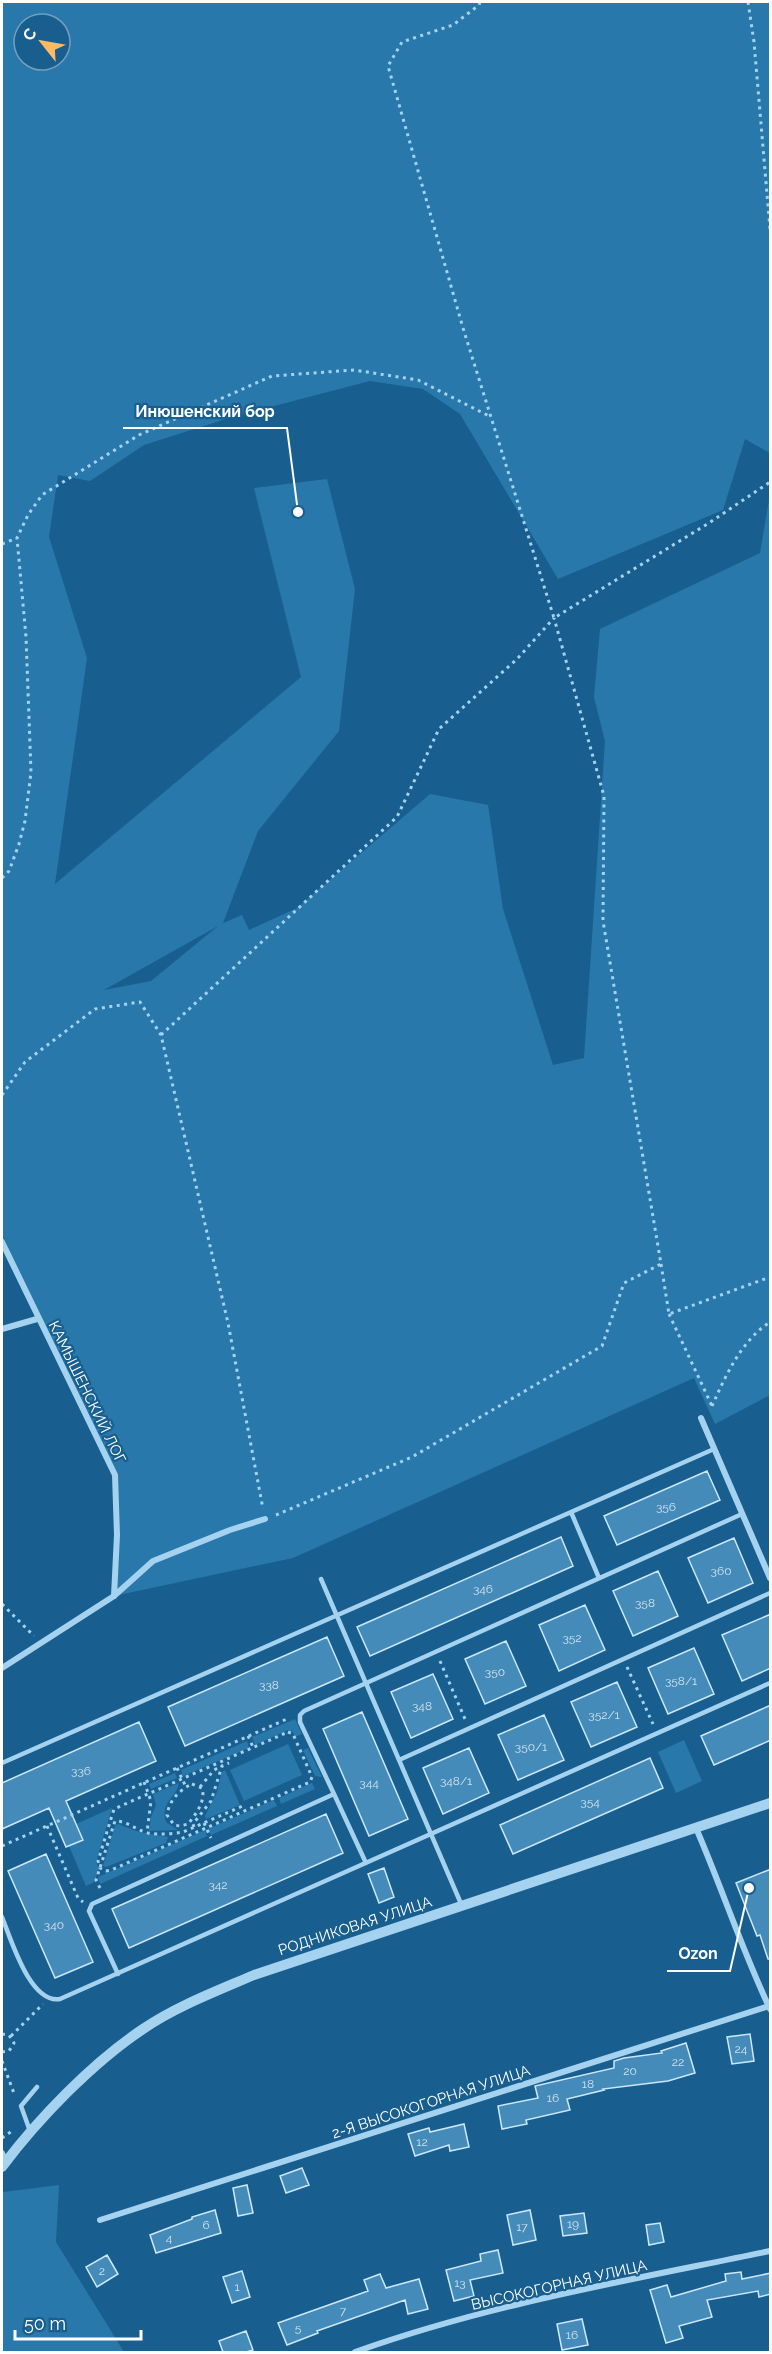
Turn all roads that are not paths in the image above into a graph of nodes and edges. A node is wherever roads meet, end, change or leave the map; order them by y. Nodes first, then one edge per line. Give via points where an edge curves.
1 (2, 1242) edge
2 (37, 1319) junction
3 (2, 1329) edge
4 (699, 1418) dead end
5 (714, 1449) junction
6 (571, 1512) junction
7 (742, 1514) junction
8 (265, 1519) road end
9 (769, 1569) edge
10 (599, 1578) junction
11 (771, 1578) edge
12 (321, 1579) dead end
13 (771, 1593) edge
14 (114, 1596) junction
15 (336, 1615) junction
16 (2, 1668) edge
17 (366, 1683) junction
18 (771, 1683) edge
19 (399, 1760) junction
20 (2, 1763) edge
21 (334, 1794) junction
22 (771, 1803) edge
23 (696, 1828) junction
24 (431, 1834) junction
25 (366, 1863) junction
26 (462, 1906) junction
27 (2, 1917) edge
28 (118, 1974) junction
29 (770, 2008) edge
30 (37, 2087) dead end
31 (31, 2133) junction
32 (3, 2160) edge
33 (100, 2220) dead end
34 (771, 2251) edge
35 (355, 2352) edge

1 - 2 street, КАМЫШЕНСКИЙ ЛОГ
2 - 3 street
2 - 14 street, КАМЫШЕНСКИЙ ЛОГ via 115,1475
4 - 5 street
5 - 6 lane
5 - 7 street
6 - 10 lane
6 - 15 lane
7 - 9 street
7 - 10 lane
8 - 14 street via 153,1561
9 - 11 street
10 - 17 lane
12 - 15 lane
13 - 19 lane
14 - 16 street
15 - 17 lane
15 - 20 lane
17 - 19 lane
17 - 21 lane via 300,1716
18 - 24 lane
19 - 24 lane
21 - 25 lane
21 - 28 lane via 89,1907
22 - 23 street, РОДНИКОВАЯ УЛИЦА
23 - 26 street, РОДНИКОВАЯ УЛИЦА
23 - 29 street
24 - 25 lane
24 - 26 lane
25 - 28 lane
26 - 31 street, РОДНИКОВАЯ УЛИЦА via 254,1975 192,2002 143,2029 87,2073
27 - 28 lane via 29,1980 46,1998 60,2000
29 - 33 street, 2-Я ВЫСОКОГОРНАЯ УЛИЦА
30 - 31 lane via 21,2106
31 - 32 street, РОДНИКОВАЯ УЛИЦА
34 - 35 street, ВЫСОКОГОРНАЯ УЛИЦА via 519,2304

